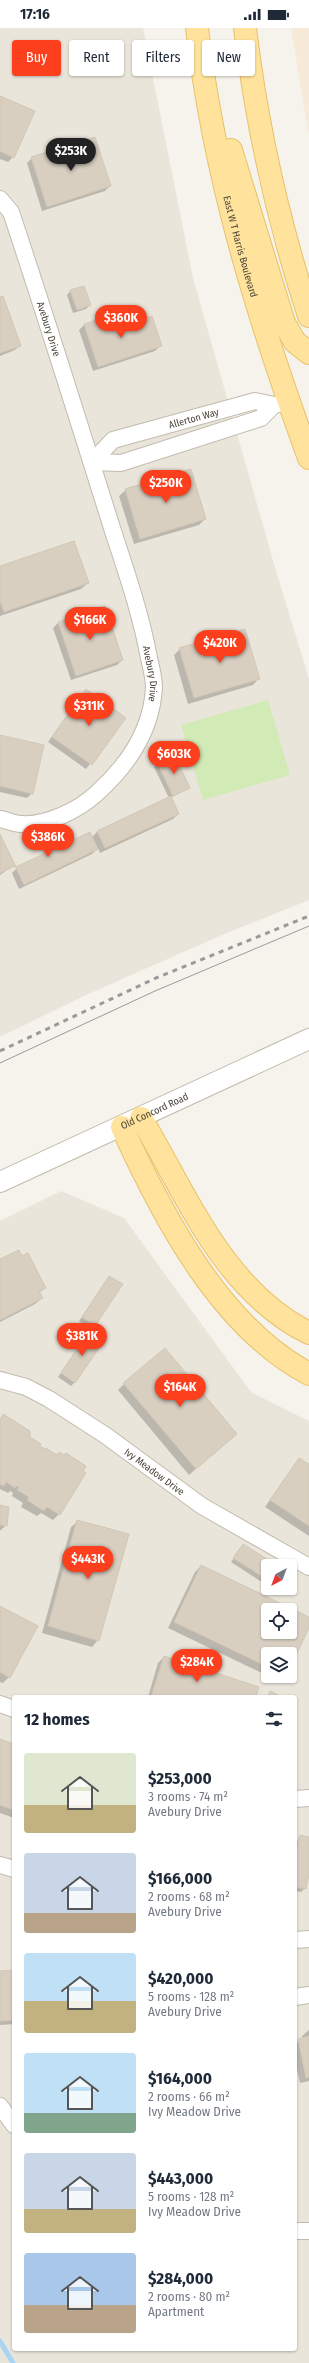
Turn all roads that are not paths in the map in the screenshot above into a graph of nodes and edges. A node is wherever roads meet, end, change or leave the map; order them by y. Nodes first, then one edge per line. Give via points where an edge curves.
1 (197, 28) edge
2 (245, 28) edge
3 (202, 72) edge
4 (203, 76) edge
5 (204, 76) edge
6 (0, 199) edge
7 (309, 316) edge
8 (309, 353) edge
9 (282, 404) junction
10 (309, 410) edge
11 (309, 458) edge
12 (92, 462) junction
13 (0, 819) edge
14 (309, 1039) edge
15 (132, 1122) junction
16 (0, 1182) edge
17 (309, 1333) edge
18 (309, 1374) edge
19 (0, 1380) edge
20 (309, 1567) edge
21 (0, 1704) edge
22 (12, 1707) edge
23 (309, 1798) edge
24 (297, 1799) edge
25 (0, 1865) edge
26 (12, 1868) edge
27 (309, 1938) edge
28 (297, 1940) edge
29 (309, 1995) edge
30 (297, 1998) edge
31 (297, 2231) edge
32 (309, 2231) edge

1 - 3 main road, East W T Harris Boulevard
2 - 7 main road via 264,153 289,253
4 - 9 main road, East W T Harris Boulevard via 224,187
5 - 8 main road via 226,130 240,184 284,323 295,342
6 - 12 street, Avebury Drive via 11,212
9 - 10 main road
9 - 11 main road, East W T Harris Boulevard
9 - 12 street, Allerton Way via 261,418 121,463
9 - 12 street, Allerton Way via 255,401 113,440
12 - 13 street, Avebury Drive via 143,626 154,686 150,711 142,739 129,760 91,799 75,809 37,823 20,824
14 - 15 street, Old Concord Road
15 - 16 street, Old Concord Road
15 - 17 main road via 232,1270 270,1309
15 - 18 main road via 153,1192 213,1288 259,1338
19 - 20 street, Ivy Meadow Drive via 26,1387 49,1399 105,1435 202,1506
21 - 22 street
23 - 24 street
25 - 26 street
27 - 28 street
29 - 30 street
31 - 32 street

